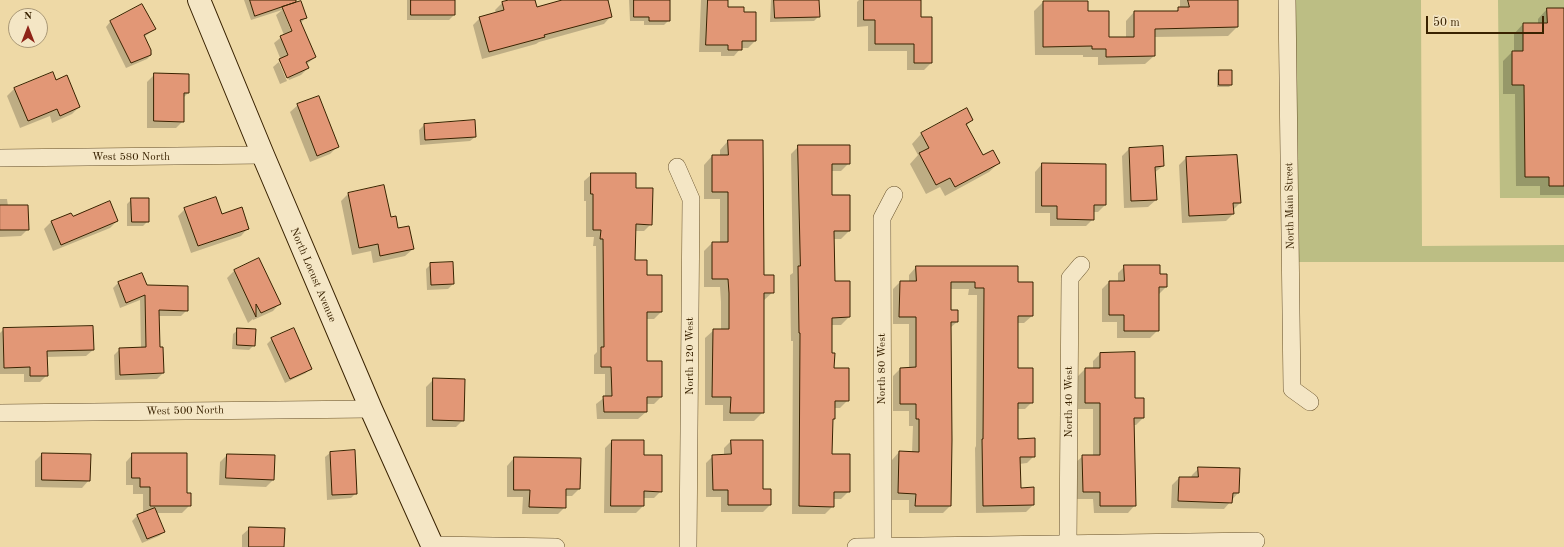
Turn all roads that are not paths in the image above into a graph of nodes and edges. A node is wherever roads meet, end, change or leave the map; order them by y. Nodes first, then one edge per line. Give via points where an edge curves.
1 (199, 0) edge
2 (1287, 0) edge
3 (263, 156) junction
4 (0, 158) edge
5 (677, 167) dead end
6 (894, 195) dead end
7 (1081, 265) dead end
8 (1310, 402) dead end
9 (371, 410) junction
10 (0, 413) edge
11 (1256, 542) dead end
12 (1068, 544) junction
13 (432, 546) edge
14 (556, 547) edge
15 (688, 547) edge
16 (856, 547) edge
17 (883, 547) edge

1 - 3 street, North Locust Avenue
2 - 8 street, North Main Street via 1292,389
3 - 4 street, West 580 North
3 - 9 street, North Locust Avenue
5 - 15 street, North 120 West via 691,199
6 - 17 street, North 80 West via 882,218
7 - 12 street, North 40 West via 1070,278
9 - 10 street, West 500 North
9 - 13 street, North Locust Avenue
11 - 12 street
12 - 17 street
13 - 14 street
16 - 17 street

